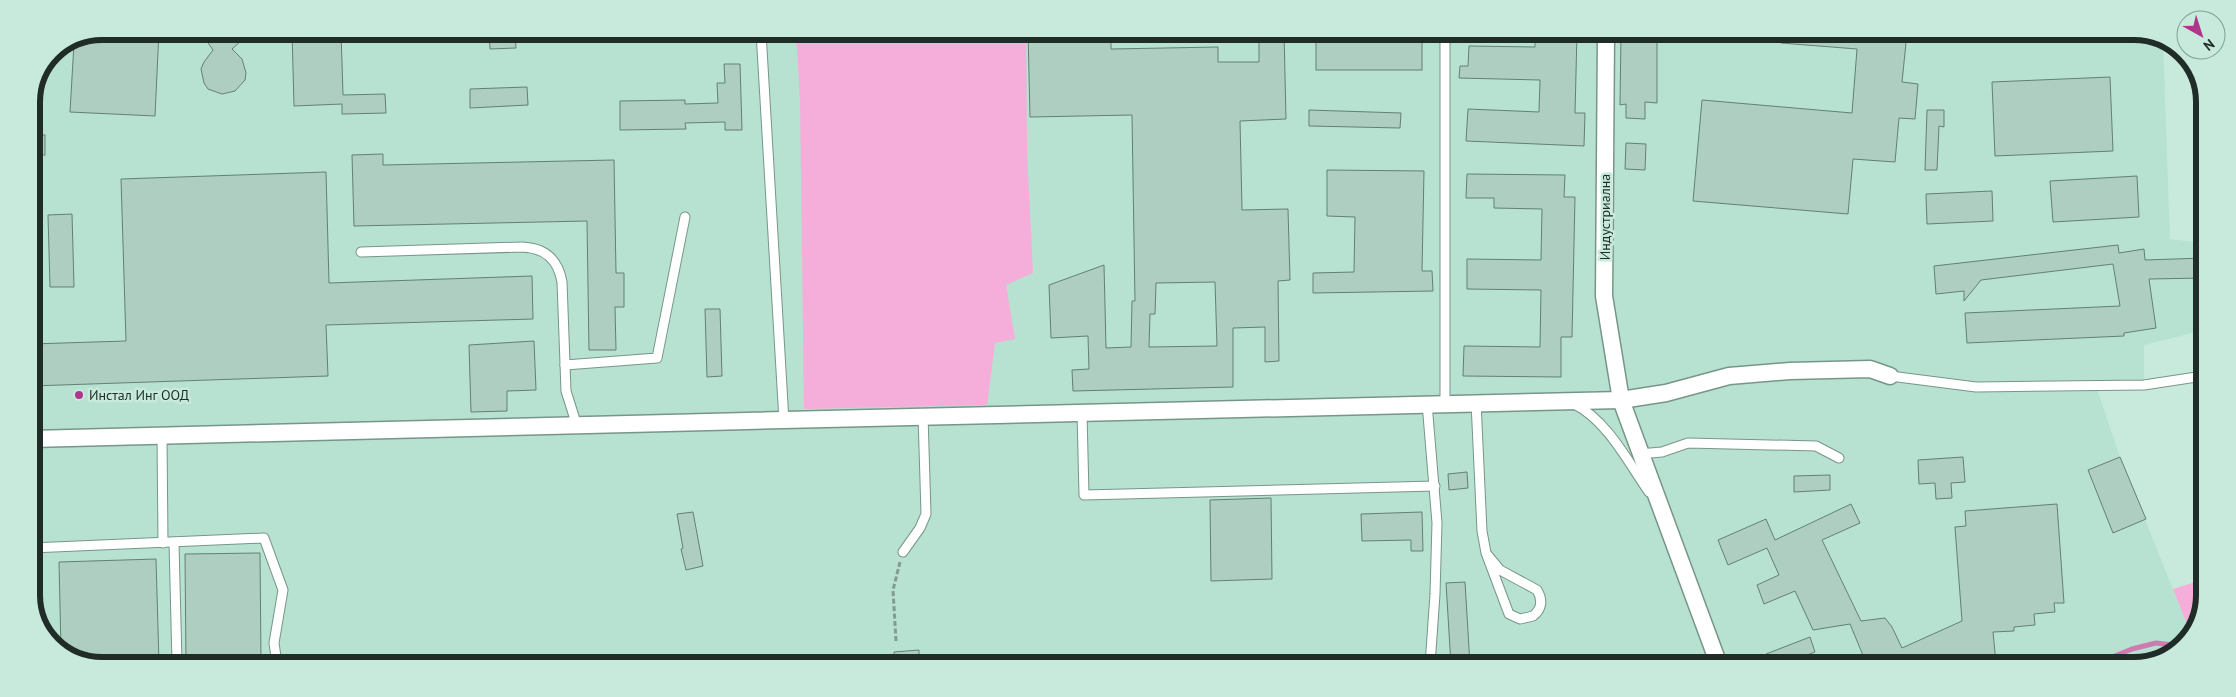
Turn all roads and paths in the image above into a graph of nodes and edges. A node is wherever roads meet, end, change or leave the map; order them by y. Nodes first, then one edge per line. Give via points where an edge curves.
1 (761, 40) edge
2 (1445, 40) edge
3 (1606, 40) edge
4 (685, 216) dead end
5 (360, 252) dead end
6 (565, 365) junction
7 (1890, 376) joint
8 (2196, 377) edge
9 (1621, 400) junction
10 (1566, 401) junction
11 (1476, 402) junction
12 (1427, 403) junction
13 (1445, 403) junction
14 (1082, 413) junction
15 (923, 415) junction
16 (784, 421) junction
17 (578, 426) junction
18 (162, 436) junction
19 (40, 439) edge
20 (1639, 454) junction
21 (1839, 458) dead end
22 (1435, 486) junction
23 (1658, 505) junction
24 (163, 543) junction
25 (174, 543) junction
26 (40, 548) edge
27 (903, 552) joint
28 (1486, 552) junction
29 (896, 641) dead end
30 (177, 657) edge
31 (276, 657) edge
32 (1431, 657) edge
33 (1715, 657) edge

1 - 16 lane
2 - 13 lane
3 - 9 street, Индустриална via 1604,296
4 - 6 lane via 657,358
5 - 6 lane via 534,247 545,252 560,270
6 - 17 lane via 566,391
7 - 8 lane via 1976,387 2144,385
7 - 9 street via 1870,369 1781,371 1729,376 1666,393
9 - 10 street
9 - 20 street, Индустриална
10 - 11 street
10 - 23 lane via 1585,410 1607,432
11 - 13 street
11 - 28 lane via 1482,531
12 - 13 street
12 - 14 street
12 - 22 lane
14 - 15 street
14 - 22 lane via 1084,495
15 - 16 street
15 - 27 lane via 926,514
16 - 17 street
17 - 18 street
18 - 19 street
18 - 24 lane
20 - 21 lane via 1662,452 1688,443 1816,446
20 - 23 street, Индустриална
22 - 32 lane via 1436,594
23 - 33 street, Индустриална
24 - 25 lane
24 - 26 lane
25 - 30 lane
25 - 31 lane via 264,538 283,590 274,643
27 - 29 path via 893,590
28 - 28 lane via 1509,614 1520,619 1533,616 1541,600 1537,590 1500,570

